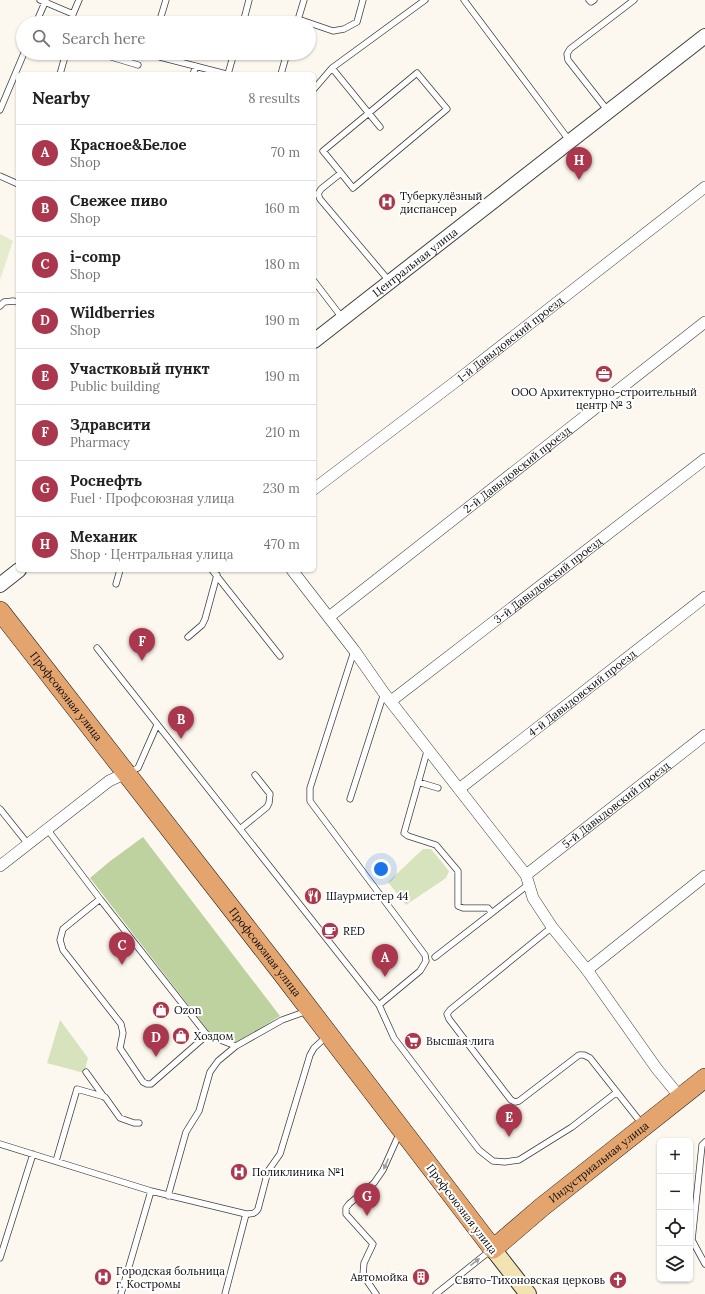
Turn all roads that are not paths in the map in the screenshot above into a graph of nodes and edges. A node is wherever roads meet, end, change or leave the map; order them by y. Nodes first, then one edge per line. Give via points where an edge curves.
1 (79, 0) edge
2 (166, 0) edge
3 (250, 0) edge
4 (304, 0) edge
5 (363, 0) edge
6 (425, 0) edge
7 (464, 0) edge
8 (589, 0) edge
9 (594, 0) edge
10 (634, 0) edge
11 (44, 1) edge
12 (73, 14) joint
13 (39, 16) edge
14 (161, 16) edge
15 (245, 16) edge
16 (299, 16) edge
17 (316, 26) edge
18 (705, 36) edge
19 (21, 60) edge
20 (64, 60) edge
21 (121, 60) edge
22 (172, 60) edge
23 (232, 60) edge
24 (285, 60) edge
25 (138, 65) dead end
26 (196, 66) junction
27 (332, 68) junction
28 (16, 72) edge
29 (16, 72) edge
30 (61, 72) edge
31 (194, 72) edge
32 (219, 72) edge
33 (228, 72) edge
34 (282, 72) edge
35 (316, 87) edge
36 (0, 110) edge
37 (609, 112) junction
38 (369, 113) junction
39 (380, 127) dead end
40 (570, 141) junction
41 (341, 173) junction
42 (0, 176) edge
43 (16, 183) edge
44 (705, 187) edge
45 (390, 282) junction
46 (316, 284) edge
47 (16, 302) edge
48 (0, 306) edge
49 (343, 319) junction
50 (705, 322) edge
51 (316, 340) edge
52 (705, 459) edge
53 (316, 487) edge
54 (16, 572) edge
55 (119, 572) edge
56 (214, 572) edge
57 (294, 572) edge
58 (217, 575) junction
59 (116, 584) dead end
60 (0, 585) edge
61 (705, 597) edge
62 (0, 611) edge
63 (329, 617) junction
64 (188, 637) dead end
65 (97, 648) dead end
66 (354, 650) junction
67 (280, 656) dead end
68 (388, 697) junction
69 (157, 725) junction
70 (705, 735) edge
71 (428, 748) junction
72 (126, 773) junction
73 (255, 775) dead end
74 (418, 782) junction
75 (438, 788) dead end
76 (459, 789) junction
77 (350, 799) dead end
78 (0, 809) edge
79 (240, 828) junction
80 (47, 829) junction
81 (28, 844) junction
82 (0, 866) edge
83 (705, 876) edge
84 (529, 880) junction
85 (100, 899) junction
86 (492, 913) junction
87 (552, 927) junction
88 (435, 957) dead end
89 (587, 970) junction
90 (379, 1004) junction
91 (310, 1010) junction
92 (329, 1034) junction
93 (208, 1035) junction
94 (236, 1046) junction
95 (86, 1072) dead end
96 (705, 1078) edge
97 (617, 1092) junction
98 (105, 1097) junction
99 (680, 1097) junction
100 (139, 1123) dead end
101 (644, 1126) junction
102 (401, 1128) junction
103 (705, 1142) edge
104 (0, 1144) edge
105 (33, 1154) junction
106 (56, 1161) junction
107 (151, 1191) junction
108 (168, 1196) junction
109 (246, 1214) junction
110 (492, 1249) junction
111 (0, 1258) edge
112 (705, 1264) edge
113 (121, 1294) edge
114 (225, 1294) edge
115 (376, 1294) edge
116 (436, 1294) edge
117 (528, 1294) edge

1 - 12 lane
2 - 14 lane
3 - 15 lane
4 - 16 lane
5 - 17 lane via 357,22 333,31
6 - 27 lane
7 - 40 lane
8 - 9 lane
10 - 37 lane via 566,54
11 - 12 lane
11 - 13 lane
18 - 37 street, Центральная улица
19 - 29 lane
20 - 30 lane
21 - 25 lane
22 - 26 lane
23 - 33 lane
24 - 34 lane
26 - 31 lane
26 - 32 lane
27 - 35 lane
27 - 38 lane
28 - 36 lane
37 - 40 street, Центральная улица
38 - 39 lane
38 - 41 lane via 322,151
38 - 41 lane via 417,73 447,109 353,188
40 - 45 street, Центральная улица
41 - 45 lane via 321,189 318,194 320,199
42 - 43 lane
44 - 53 street, 1-й Давыдовский проезд
45 - 49 street, Центральная улица
46 - 49 lane
47 - 48 lane via 4,302
49 - 51 street, Центральная улица
50 - 63 street, 2-й Давыдовский проезд
52 - 68 street, 3-й Давыдовский проезд
54 - 60 street
55 - 59 lane
56 - 58 lane
57 - 63 street
58 - 64 lane via 205,619
58 - 67 lane
61 - 76 street, 4-й Давыдовский проезд
62 - 72 highway, Профсоюзная улица
63 - 66 street
65 - 69 lane
66 - 68 street
66 - 90 lane via 310,788 310,801 425,955 426,961 420,970
68 - 71 street
68 - 77 lane
69 - 72 lane via 138,768
69 - 79 lane
70 - 84 street, 5-й Давыдовский проезд
71 - 74 lane
71 - 76 street
72 - 80 street via 109,781
72 - 91 highway, Профсоюзная улица
73 - 79 lane via 270,794 269,803
74 - 75 lane
74 - 86 lane via 404,833 436,845 458,871 458,906 488,908
76 - 84 street
78 - 81 lane
79 - 90 lane
80 - 81 street
80 - 85 lane
81 - 82 street
83 - 89 street
84 - 86 lane
84 - 87 street via 534,898
85 - 93 lane
85 - 93 lane via 63,929 60,940 63,950 121,1024 123,1033 120,1048 143,1082 151,1084
86 - 88 lane
87 - 89 street
87 - 97 lane via 447,1014 515,1102 579,1055 590,1058
89 - 99 street via 657,1069
90 - 97 lane via 394,1038 479,1150 493,1161 519,1160 572,1127
91 - 92 highway, Профсоюзная улица
91 - 94 lane via 282,1020
92 - 102 highway, Профсоюзная улица
92 - 109 lane via 310,1055 280,1154 268,1171 258,1209 256,1213
93 - 94 lane
94 - 108 lane via 218,1061 210,1072 199,1111 186,1132
95 - 98 lane
96 - 99 highway, Индустриальная улица
97 - 101 lane
98 - 100 lane via 120,1118
98 - 106 lane via 77,1089
99 - 101 highway, Индустриальная улица
101 - 110 highway, Индустриальная улица
102 - 110 highway, Профсоюзная улица
102 -> 115 lane via 383,1170 374,1183 346,1208 346,1214 373,1244 364,1263 362,1275
103 - 112 lane via 702,1145 692,1240
104 - 105 lane
105 - 106 lane
105 - 111 lane
106 - 107 lane
107 - 108 lane
107 - 113 lane
108 - 109 lane
109 - 114 lane
116 -> 110 lane
110 - 117 main road, Профсоюзная улица

